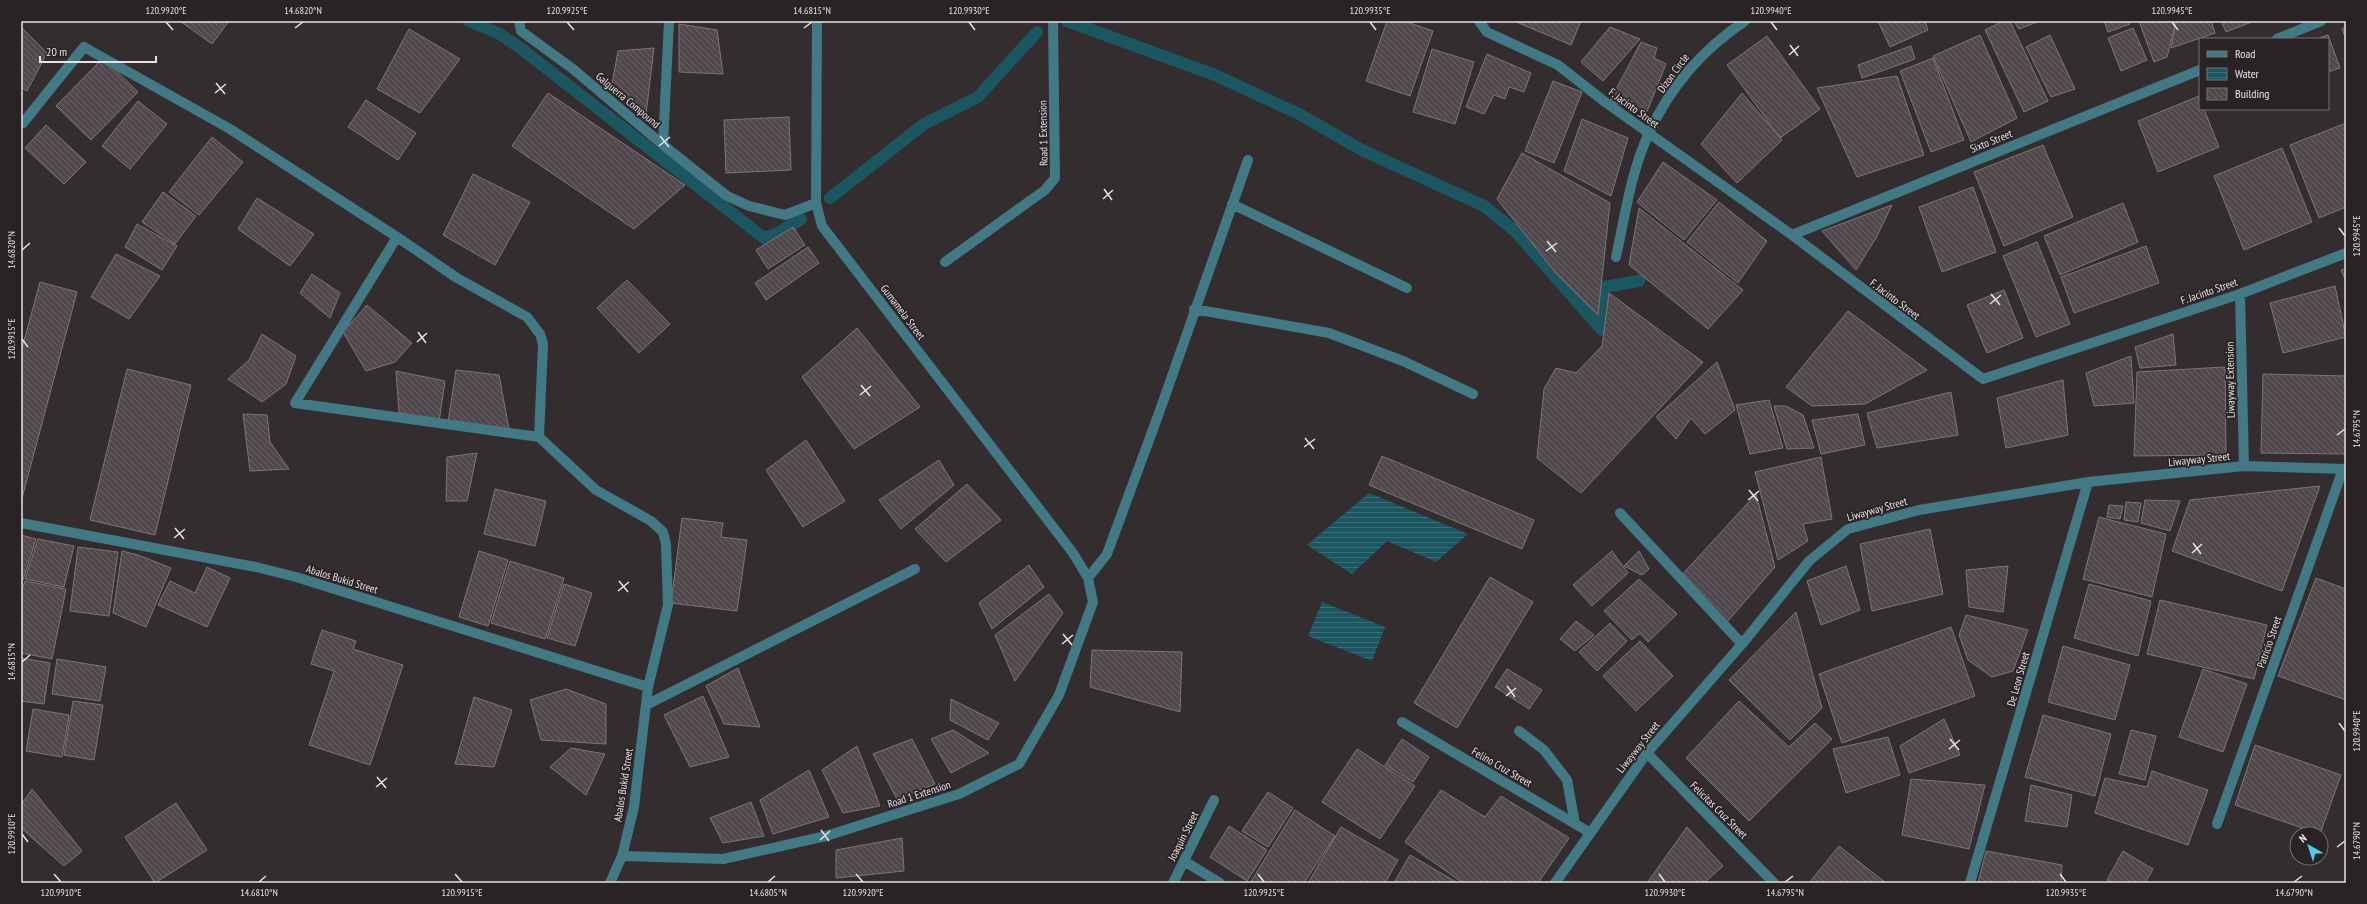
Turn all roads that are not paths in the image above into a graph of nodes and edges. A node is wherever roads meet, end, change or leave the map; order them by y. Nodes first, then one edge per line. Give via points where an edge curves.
1 (519, 21) edge
2 (669, 21) edge
3 (817, 21) edge
4 (1054, 21) edge
5 (1479, 21) edge
6 (1745, 21) edge
7 (2321, 21) edge
8 (2278, 38) edge
9 (2199, 70) edge
10 (23, 123) dead end
11 (1648, 133) junction
12 (663, 145) junction
13 (1248, 160) dead end
14 (816, 203) junction
15 (1232, 204) junction
16 (1792, 235) junction
17 (397, 237) junction
18 (2346, 253) edge
19 (1616, 257) dead end
20 (945, 262) dead end
21 (1407, 288) dead end
22 (2240, 294) junction
23 (1194, 309) junction
24 (1473, 394) dead end
25 (538, 437) junction
26 (2244, 466) junction
27 (2344, 469) edge
28 (2088, 482) junction
29 (1620, 513) dead end
30 (21, 523) edge
31 (915, 570) dead end
32 (1088, 578) junction
33 (1742, 644) junction
34 (648, 687) junction
35 (646, 705) junction
36 (1402, 722) dead end
37 (1519, 731) dead end
38 (1647, 754) junction
39 (1214, 800) dead end
40 (1575, 824) junction
41 (2217, 824) dead end
42 (1589, 832) junction
43 (622, 856) junction
44 (1184, 861) junction
45 (610, 883) edge
46 (1173, 883) edge
47 (1220, 883) edge
48 (1555, 883) edge
49 (1774, 883) edge
50 (1970, 883) edge

1 - 12 street, Galguerra Compound via 521,31 573,69
2 - 12 street
3 - 14 street, Gumamela Street
4 - 20 street, Road 1 Extension via 1055,178 1045,190
5 - 11 street, F. Jacinto Street via 1487,32 1558,65
6 - 11 street, Dizon Circle via 1693,63
7 - 8 street
9 - 16 street, Sixto Street
10 - 17 street via 84,46 230,129
11 - 16 street, F. Jacinto Street
11 - 19 street, Dizon Circle via 1630,190
12 - 14 street, Galguerra Compound via 728,196 748,206 784,215
13 - 15 street
14 - 32 street, Gumamela Street via 822,226 1072,553
15 - 21 street
15 - 23 street
16 - 22 street, F. Jacinto Street via 1983,379
17 - 25 street via 457,278 527,317 540,334 543,344
17 - 25 street via 295,403
18 - 22 street, F. Jacinto Street
22 - 26 street, Liwayway Extension
23 - 24 street via 1330,333 1403,361
23 - 32 street via 1107,554
25 - 34 street, Abalos Bukid Street via 596,490 651,522 663,532 666,544 668,605
26 - 27 street, Liwayway Street
26 - 28 street, Liwayway Street
27 - 41 street, Patricio Street
28 - 33 street, Liwayway Street via 1919,510 1848,529 1809,561
28 - 50 street, De Leon Street
29 - 33 street
30 - 34 street, Abalos Bukid Street via 256,567 296,577
31 - 35 street
32 - 43 street, Road 1 Extension via 1093,602 1060,695 1019,764 959,794 826,836 723,859
33 - 38 street, Liwayway Street
34 - 35 street, Abalos Bukid Street
35 - 43 street, Abalos Bukid Street via 634,807
36 - 40 street, Felino Cruz Street
37 - 40 street via 1544,750 1567,780
38 - 42 street, Liwayway Street
38 - 49 street, Felicitas Cruz Street
39 - 44 street, Joaquin Street
40 - 42 street, Felino Cruz Street
42 - 48 street, Liwayway Street
43 - 45 street, Abalos Bukid Street
44 - 46 street, Joaquin Street
44 - 47 street

